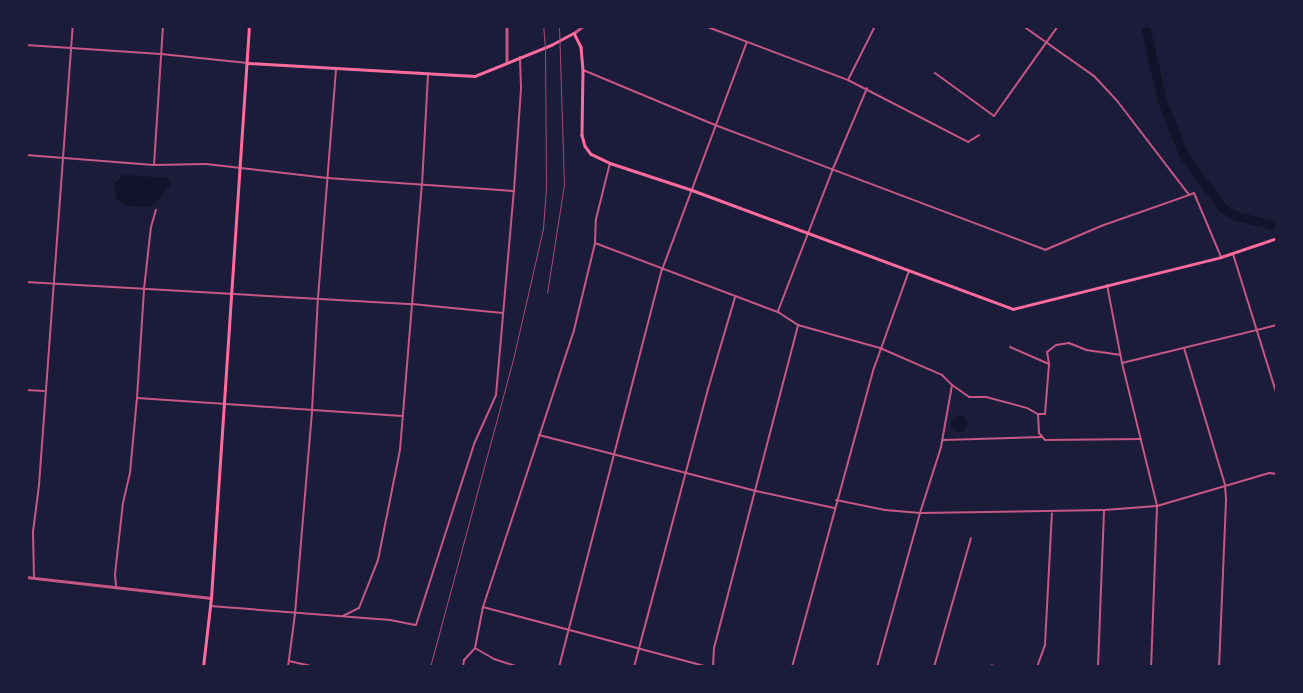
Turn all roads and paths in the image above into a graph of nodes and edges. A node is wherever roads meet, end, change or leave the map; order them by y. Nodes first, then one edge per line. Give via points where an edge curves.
1 (73, 26) edge
2 (163, 26) edge
3 (249, 26) edge
4 (507, 26) edge
5 (583, 26) edge
6 (705, 26) edge
7 (874, 26) edge
8 (1023, 26) edge
9 (1058, 26) edge
10 (574, 33) junction
11 (747, 42) junction
12 (1045, 43) junction
13 (26, 45) edge
14 (72, 49) junction
15 (161, 54) junction
16 (520, 57) junction
17 (507, 62) junction
18 (248, 63) junction
19 (336, 70) junction
20 (583, 70) junction
21 (935, 73) dead end
22 (428, 75) junction
23 (848, 80) junction
24 (867, 88) junction
25 (715, 125) junction
26 (979, 134) dead end
27 (26, 155) edge
28 (64, 160) junction
29 (610, 163) junction
30 (154, 165) junction
31 (238, 169) junction
32 (832, 171) junction
33 (327, 178) junction
34 (422, 185) junction
35 (692, 190) junction
36 (514, 191) junction
37 (1189, 195) junction
38 (156, 210) dead end
39 (808, 233) junction
40 (1277, 238) edge
41 (595, 243) junction
42 (1233, 254) junction
43 (1221, 257) junction
44 (662, 270) junction
45 (909, 271) junction
46 (26, 282) edge
47 (54, 284) junction
48 (1107, 285) junction
49 (144, 289) junction
50 (231, 292) junction
51 (735, 297) junction
52 (318, 298) junction
53 (412, 304) junction
54 (503, 312) junction
55 (778, 312) junction
56 (798, 325) junction
57 (1277, 325) edge
58 (1256, 332) junction
59 (1010, 347) dead end
60 (880, 348) junction
61 (1184, 348) junction
62 (1120, 355) junction
63 (1122, 363) junction
64 (1049, 364) junction
65 (952, 385) junction
66 (26, 390) edge
67 (45, 391) junction
68 (1277, 395) edge
69 (138, 398) junction
70 (223, 403) junction
71 (312, 411) junction
72 (1038, 414) junction
73 (403, 416) junction
74 (539, 435) junction
75 (1042, 437) junction
76 (1141, 438) junction
77 (942, 440) junction
78 (614, 456) junction
79 (685, 472) junction
80 (1277, 474) edge
81 (1225, 485) junction
82 (756, 491) junction
83 (836, 500) junction
84 (1157, 506) junction
85 (834, 508) junction
86 (1104, 510) junction
87 (1052, 512) junction
88 (920, 513) junction
89 (971, 538) dead end
90 (26, 577) edge
91 (34, 578) junction
92 (116, 586) junction
93 (211, 598) junction
94 (210, 606) junction
95 (482, 607) junction
96 (295, 614) junction
97 (343, 616) junction
98 (569, 630) junction
99 (640, 647) junction
100 (475, 648) junction
101 (289, 661) junction
102 (203, 667) edge
103 (288, 667) edge
104 (316, 667) edge
105 (463, 667) edge
106 (518, 667) edge
107 (559, 667) edge
108 (634, 667) edge
109 (709, 667) edge
110 (713, 667) edge
111 (792, 667) edge
112 (878, 667) edge
113 (934, 667) edge
114 (1037, 667) edge
115 (1098, 667) edge
116 (1151, 667) edge
117 (1219, 667) edge

1 - 14 street
2 - 15 street
3 - 18 main road
4 - 17 street
5 - 10 street
6 - 11 street
7 - 23 street
8 - 12 street
9 - 12 street
10 - 16 main road
10 - 20 main road via 581,47
11 - 23 street
11 - 25 street
12 - 21 street via 994,116
12 - 37 street via 1094,76 1118,102
13 - 14 street
14 - 15 street
14 - 28 street
15 - 18 street
15 - 30 street
16 - 17 main road
16 - 36 street
17 - 22 main road via 474,76
18 - 19 main road
18 - 31 main road
19 - 22 main road
19 - 33 street
20 - 25 street
20 - 29 main road via 582,135 585,146 591,154
22 - 34 street
23 - 24 street
24 - 26 street via 968,142
24 - 32 street
25 - 32 street
25 - 35 street
27 - 28 street
28 - 30 street
28 - 47 street
29 - 35 main road
29 - 41 street via 596,218
30 - 31 street via 206,164
31 - 33 street
31 - 50 main road
32 - 37 street via 1045,250
32 - 39 street
33 - 34 street
33 - 52 street
34 - 36 street
34 - 53 street
35 - 39 main road
35 - 44 street
36 - 54 street
37 - 43 street via 1194,193
38 - 49 street
39 - 45 main road
39 - 55 street
40 - 42 main road
41 - 44 street
41 - 74 street via 574,330
42 - 43 main road
42 - 58 street
43 - 48 main road
44 - 51 street
44 - 78 street
45 - 48 main road via 1013,309
45 - 60 street
46 - 47 street
47 - 49 street
47 - 67 street
48 - 62 street
49 - 50 street
49 - 69 street
50 - 52 street
50 - 70 main road
51 - 55 street
51 - 79 street
52 - 53 street
52 - 71 street
53 - 54 street
53 - 73 street
54 - 97 street via 496,394 474,444 416,625
55 - 56 street
56 - 60 street
56 - 82 street
57 - 58 street
58 - 61 street
58 - 68 street
59 - 64 street
60 - 65 street via 942,375
60 - 83 street
61 - 63 street
61 - 81 street
62 - 63 street
62 - 64 street via 1086,350 1069,343 1056,344 1047,352
63 - 76 street
64 - 72 street via 1045,414
65 - 72 street via 969,397 986,397
65 - 77 street
66 - 67 street
67 - 91 street via 33,532
69 - 70 street
69 - 92 street via 130,474 123,503
70 - 71 street
70 - 93 main road
71 - 73 street
71 - 96 street
72 - 75 street
73 - 97 street via 400,450 378,560 359,608
74 - 78 street
74 - 95 street
75 - 76 street via 1045,440
75 - 77 street
76 - 84 street
77 - 88 street
78 - 79 street
78 - 98 street
79 - 82 street
79 - 99 street
80 - 81 street via 1269,473
81 - 84 street
81 - 117 street
82 - 85 street
82 - 110 street via 714,648
83 - 85 street
83 - 88 street
84 - 86 street
84 - 116 street
85 - 111 street
86 - 87 street
86 - 115 street
87 - 88 street
87 - 114 street via 1045,645
88 - 112 street
89 - 113 street
90 - 91 street
91 - 92 street
92 - 93 street
93 - 94 main road
94 - 96 street
94 - 102 main road
95 - 98 street
95 - 100 street
96 - 97 street
96 - 101 street
98 - 99 street
98 - 107 street
99 - 108 street
99 - 109 street
100 - 105 street via 464,660
100 - 106 street via 494,660
101 - 103 street
101 - 104 street

